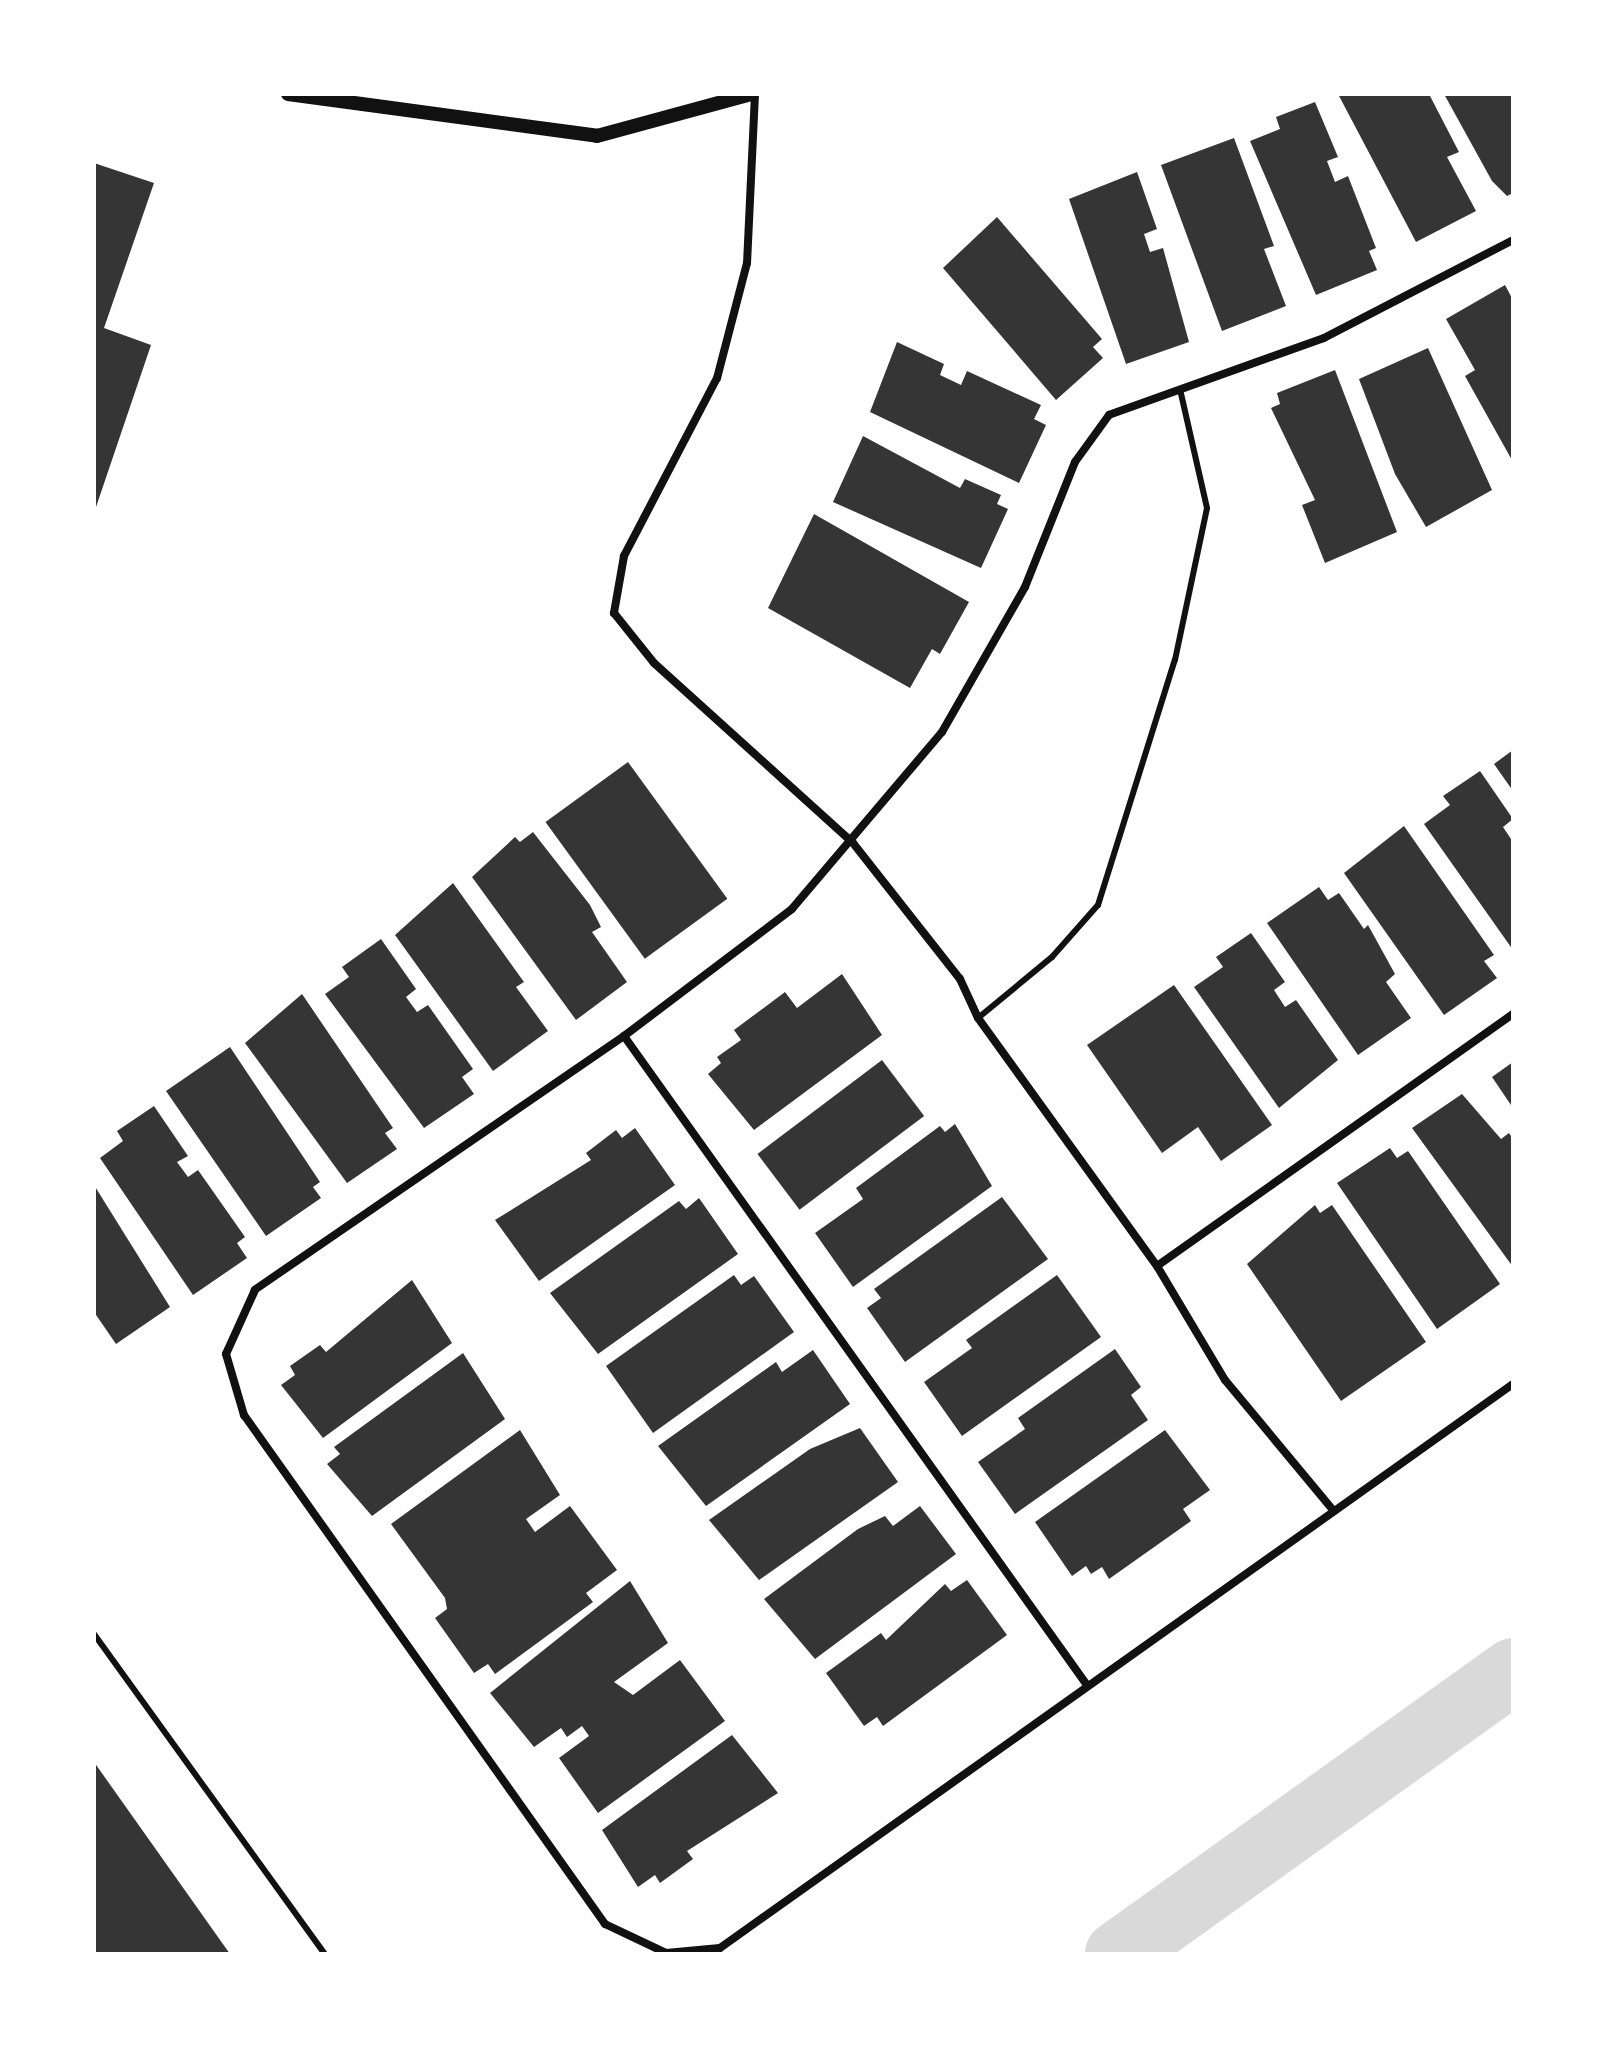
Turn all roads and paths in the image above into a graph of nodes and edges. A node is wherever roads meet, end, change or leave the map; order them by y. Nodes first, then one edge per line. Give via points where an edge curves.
1 (288, 94) edge
2 (754, 94) edge
3 (1513, 240) edge
4 (1180, 389) junction
5 (853, 843) junction
6 (1513, 1014) edge
7 (978, 1018) junction
8 (624, 1036) junction
9 (1157, 1266) junction
10 (1513, 1384) edge
11 (1332, 1509) junction
12 (94, 1634) edge
13 (1087, 1685) junction
14 (325, 1954) edge

1 - 2 street via 597,136
2 - 5 street via 747,263 717,378 624,556 612,597 622,629 654,663
3 - 4 street via 1324,338
4 - 5 street via 1109,415 1100,427 1075,462 1025,587 942,732
4 - 7 lane via 1207,508 1175,660 1098,905 1052,957
5 - 7 street via 960,979
5 - 8 street via 792,909
6 - 9 street
7 - 9 street
8 - 13 street
8 - 13 street via 255,1290 226,1354 244,1415 605,1924 666,1953 720,1948
9 - 11 street via 1225,1380
10 - 11 street
11 - 13 street
12 - 14 lane

